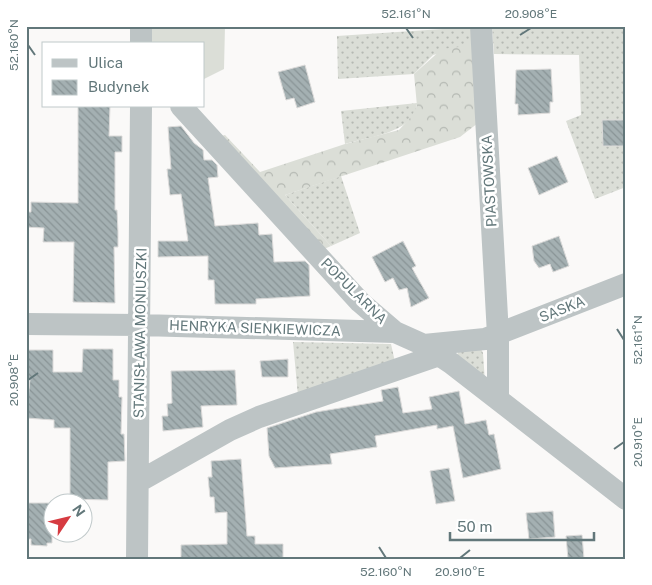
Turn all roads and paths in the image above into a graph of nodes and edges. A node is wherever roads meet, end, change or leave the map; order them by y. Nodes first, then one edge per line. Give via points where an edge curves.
1 (141, 26) edge
2 (481, 26) edge
3 (141, 42) edge
4 (141, 108) edge
5 (183, 108) edge
6 (626, 284) edge
7 (26, 324) edge
8 (141, 325) junction
9 (395, 332) junction
10 (498, 335) junction
11 (431, 350) junction
12 (498, 399) junction
13 (138, 482) junction
14 (626, 498) edge
15 (137, 559) edge

1 - 3 street
2 - 10 street, PIASTOWSKA
4 - 8 street, STANISŁAWA MONIUSZKI
5 - 9 street, POPULARNA via 360,302
6 - 10 street, SASKA
7 - 8 street, HENRYKA SIENKIEWICZA
8 - 9 street, HENRYKA SIENKIEWICZA
8 - 13 street, STANISŁAWA MONIUSZKI
9 - 11 street, POPULARNA
10 - 11 street, SASKA
10 - 12 street, PIASTOWSKA
11 - 12 street, POPULARNA
11 - 13 street via 230,430
12 - 14 street, POPULARNA
13 - 15 street, STANISŁAWA MONIUSZKI

